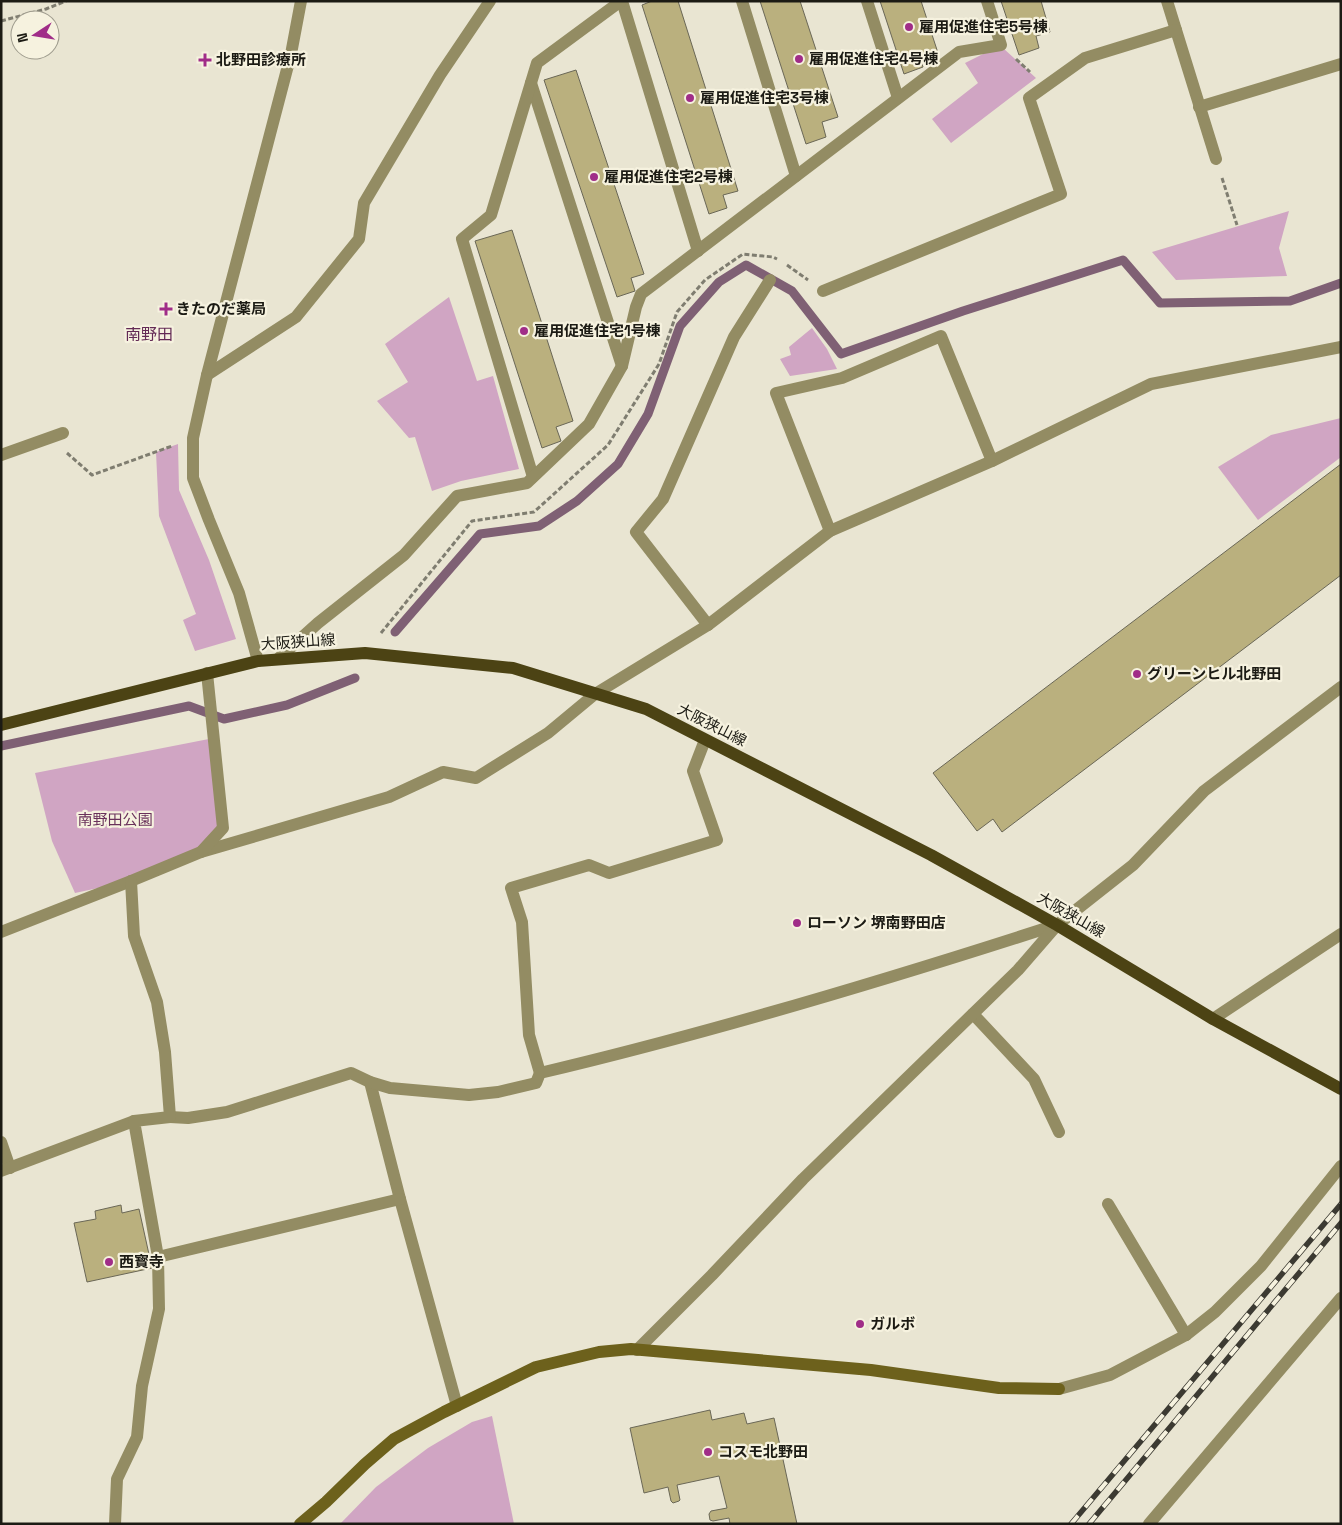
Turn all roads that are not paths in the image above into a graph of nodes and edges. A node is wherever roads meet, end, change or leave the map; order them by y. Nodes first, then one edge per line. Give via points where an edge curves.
1 (301, 1) edge
2 (490, 1) edge
3 (621, 1) edge
4 (742, 1) edge
5 (867, 1) edge
6 (987, 1) edge
7 (1167, 1) edge
8 (1176, 30) junction
9 (1341, 64) edge
10 (531, 83) junction
11 (898, 98) junction
12 (1199, 107) junction
13 (1216, 158) road end
14 (796, 176) junction
15 (698, 251) junction
16 (770, 280) road end
17 (823, 291) road end
18 (1341, 347) edge
19 (622, 366) junction
20 (207, 375) junction
21 (63, 433) dead end
22 (1, 455) edge
23 (992, 461) junction
24 (533, 477) junction
25 (830, 531) junction
26 (708, 624) junction
27 (278, 659) junction
28 (258, 661) junction
29 (207, 673) junction
30 (1341, 687) edge
31 (595, 694) junction
32 (1, 725) edge
33 (705, 740) junction
34 (200, 852) junction
35 (131, 881) junction
36 (1057, 925) junction
37 (1, 932) edge
38 (1341, 934) edge
39 (973, 1014) junction
40 (1213, 1019) junction
41 (540, 1072) junction
42 (370, 1082) junction
43 (1341, 1089) edge
44 (170, 1118) junction
45 (134, 1121) junction
46 (1060, 1132) dead end
47 (1, 1142) edge
48 (1341, 1166) edge
49 (6, 1170) edge
50 (400, 1199) junction
51 (1108, 1204) dead end
52 (158, 1257) junction
53 (1341, 1298) edge
54 (1186, 1335) junction
55 (637, 1350) junction
56 (457, 1406) junction
57 (115, 1524) edge
58 (300, 1524) edge
59 (1149, 1524) edge

1 - 20 street via 291,54
2 - 20 street via 440,75 364,203 359,239 296,317
3 - 10 street via 537,63
3 - 15 street
4 - 14 street
5 - 11 street
6 - 11 street via 1001,46 959,52
7 - 8 street
8 - 12 street
8 - 17 street via 1085,58 1029,98 1061,194
9 - 12 street
10 - 19 street
10 - 24 street via 491,215 462,239
11 - 14 street
12 - 13 street
14 - 15 street
15 - 19 street via 641,294
16 - 26 street via 734,338 663,499 636,532
18 - 23 street via 1151,384
19 - 24 street via 589,424
20 - 28 street via 193,438 193,478 239,593
21 - 22 street
23 - 25 street
23 - 25 street via 941,336 842,378 776,393
24 - 27 street via 527,482 457,496 404,555
25 - 26 street
26 - 31 street
27 - 28 main road, 大阪狭山線
27 - 31 main road, 大阪狭山線 via 365,653 513,668
28 - 29 main road, 大阪狭山線
29 - 32 main road, 大阪狭山線
29 - 34 street via 223,828
30 - 36 street via 1204,791 1133,865
31 - 33 main road, 大阪狭山線 via 646,710
31 - 34 street via 548,733 476,778 443,772 389,797
33 - 36 main road, 大阪狭山線 via 932,855
33 - 41 street via 693,771 717,840 609,873 589,865 511,888 522,922 529,1035
34 - 35 street
35 - 37 street
35 - 44 street via 134,936 157,1002 164,1042
36 - 39 street via 1018,970
36 - 40 main road, 大阪狭山線
36 - 41 street via 805,1002 612,1056
38 - 40 street
39 - 46 street via 1034,1079
39 - 55 street via 803,1180
40 - 43 main road, 大阪狭山線
41 - 42 street via 536,1083 469,1095 390,1088
42 - 44 street via 351,1073 227,1112
42 - 50 street
44 - 45 street
45 - 49 street
45 - 52 street
47 - 49 street
48 - 54 street via 1261,1266
50 - 52 street
50 - 56 street
51 - 54 street
52 - 57 street via 159,1309 142,1386 137,1437 117,1479
53 - 59 street
54 - 55 street via 1110,1375 1060,1389 999,1388 871,1370
55 - 56 street via 599,1352 536,1367
56 - 58 street via 394,1439

